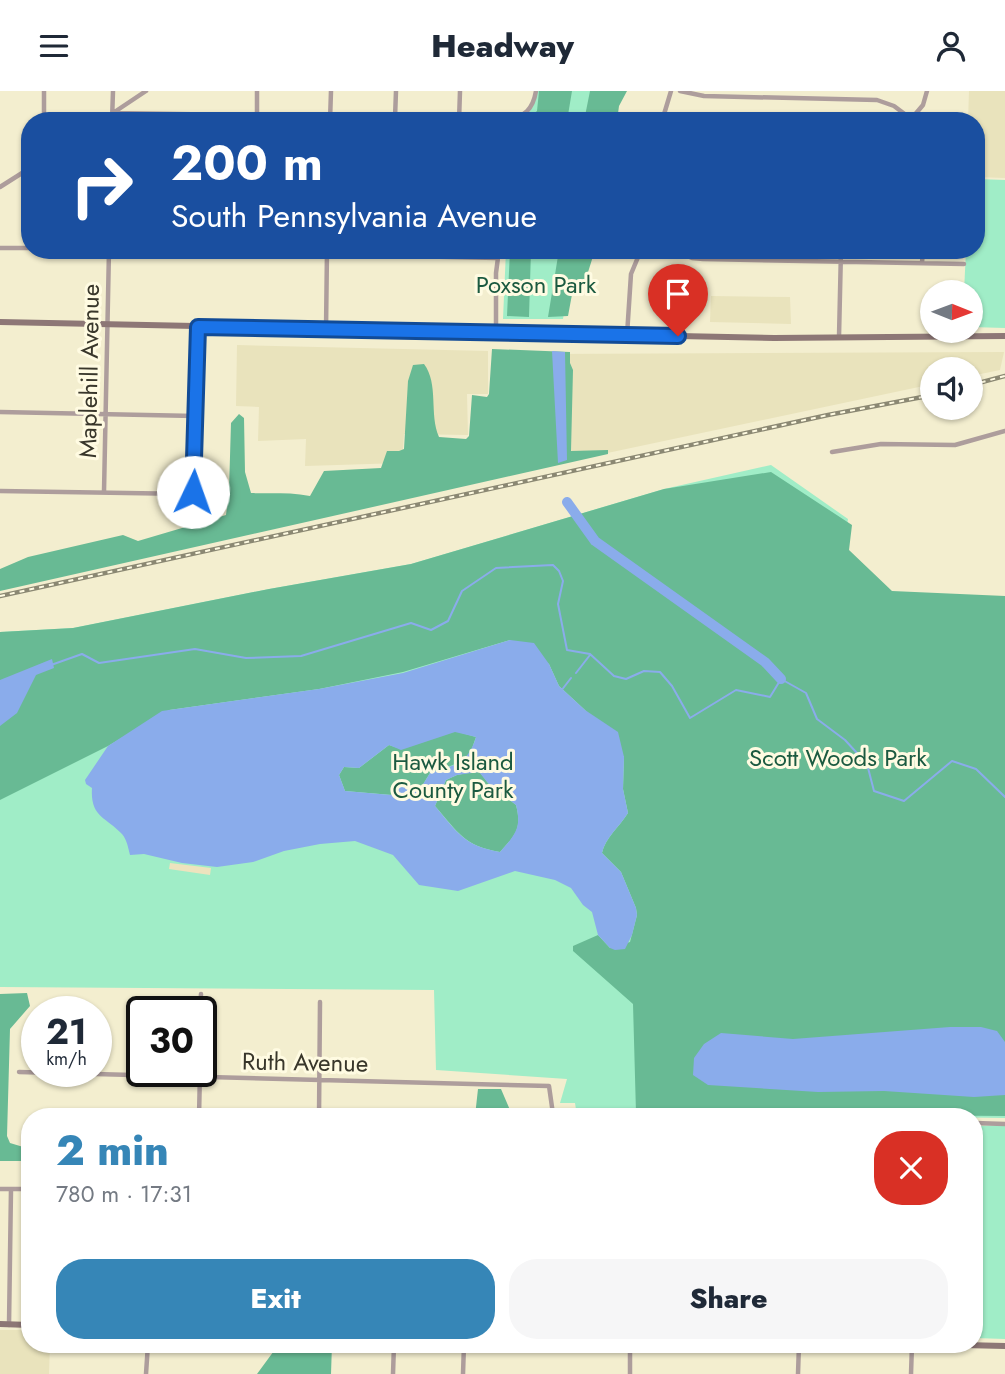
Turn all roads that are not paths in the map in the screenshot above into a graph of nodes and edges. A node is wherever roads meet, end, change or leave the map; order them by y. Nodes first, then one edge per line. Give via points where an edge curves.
1 (44, 91) edge
2 (113, 91) edge
3 (146, 91) edge
4 (257, 91) edge
5 (331, 91) edge
6 (396, 91) edge
7 (460, 91) edge
8 (536, 91) edge
9 (671, 91) edge
10 (680, 91) edge
11 (785, 91) edge
12 (927, 91) edge
13 (785, 98) junction
14 (44, 112) edge
15 (112, 112) edge
16 (114, 112) edge
17 (257, 112) edge
18 (330, 112) edge
19 (395, 112) edge
20 (459, 112) edge
21 (526, 112) edge
22 (665, 112) edge
23 (902, 112) edge
24 (918, 112) edge
25 (21, 173) edge
26 (0, 187) edge
27 (0, 248) edge
28 (21, 248) edge
29 (109, 259) edge
30 (327, 259) edge
31 (497, 259) edge
32 (637, 259) edge
33 (703, 259) edge
34 (922, 259) edge
35 (841, 262) junction
36 (922, 263) junction
37 (964, 264) dead end
38 (0, 322) edge
39 (107, 325) junction
40 (198, 327) junction
41 (326, 330) junction
42 (496, 333) junction
43 (627, 335) junction
44 (1005, 336) edge
45 (839, 338) junction
46 (0, 412) edge
47 (105, 415) junction
48 (195, 416) junction
49 (1005, 431) edge
50 (832, 452) dead end
51 (0, 491) edge
52 (104, 492) junction
53 (320, 1002) dead end
54 (19, 1072) dead end
55 (126, 1073) edge
56 (217, 1075) edge
57 (320, 1080) junction
58 (200, 1087) edge
59 (199, 1108) edge
60 (319, 1108) edge
61 (551, 1108) edge
62 (983, 1123) edge
63 (1005, 1124) edge
64 (0, 1189) edge
65 (11, 1189) junction
66 (21, 1189) edge
67 (0, 1324) edge
68 (9, 1325) junction
69 (21, 1325) edge
70 (983, 1345) edge
71 (1005, 1346) edge
72 (147, 1353) edge
73 (394, 1353) edge
74 (464, 1353) edge
75 (630, 1353) edge
76 (799, 1353) edge
77 (912, 1353) edge
78 (146, 1374) edge
79 (393, 1374) edge
80 (463, 1374) edge
81 (630, 1374) edge
82 (799, 1374) edge
83 (911, 1374) edge

1 - 14 street
2 - 15 street
3 - 16 street
4 - 17 street
5 - 18 street
6 - 19 street
7 - 20 street
8 - 21 street
9 - 22 street
10 - 13 street
11 - 13 street
12 - 24 street
13 - 23 street via 877,100
25 - 26 street
27 - 28 street
29 - 39 street, Maplehill Avenue
30 - 41 street
31 - 42 street
32 - 43 street via 629,287
33 - 35 street
34 - 36 street
35 - 36 street
35 - 45 street
36 - 37 street
38 - 39 main road
39 - 40 main road
39 - 47 street, Maplehill Avenue
40 - 41 main road
40 - 48 street
41 - 42 main road
42 - 43 main road
43 - 45 main road
44 - 45 main road
46 - 47 street
47 - 48 street
47 - 52 street, Maplehill Avenue
48 - 52 street via 193,492
49 - 50 street via 955,445 881,444
51 - 52 street
53 - 57 street
54 - 55 street, Ruth Avenue
56 - 57 street, Ruth Avenue
57 - 60 street
57 - 61 street, Ruth Avenue via 549,1086
58 - 59 street
62 - 63 street
64 - 65 street
65 - 66 street
65 - 68 street
67 - 68 main road
68 - 69 main road
70 - 71 main road
72 - 78 street
73 - 79 street
74 - 80 street
75 - 81 street
76 - 82 street
77 - 83 street

